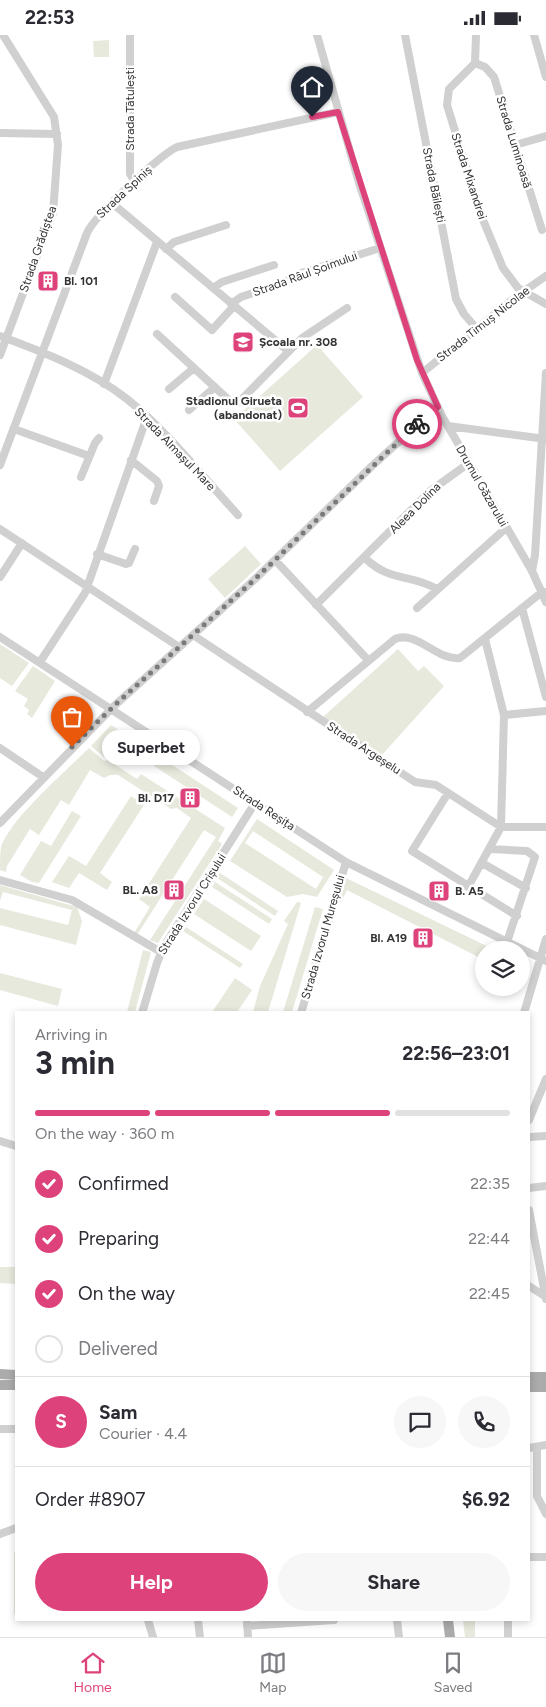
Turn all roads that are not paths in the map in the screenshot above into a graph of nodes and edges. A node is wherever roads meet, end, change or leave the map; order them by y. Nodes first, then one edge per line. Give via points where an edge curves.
1 (3, 35) edge
2 (130, 35) edge
3 (318, 35) edge
4 (405, 35) edge
5 (476, 35) edge
6 (534, 35) edge
7 (475, 63) junction
8 (546, 77) edge
9 (338, 112) junction
10 (0, 133) edge
11 (58, 134) junction
12 (546, 136) edge
13 (515, 145) junction
14 (134, 183) junction
15 (112, 203) junction
16 (226, 225) dead end
17 (542, 230) dead end
18 (157, 241) junction
19 (380, 248) junction
20 (166, 249) junction
21 (274, 265) dead end
22 (546, 276) edge
23 (213, 289) junction
24 (523, 291) junction
25 (175, 297) dead end
26 (546, 304) edge
27 (233, 305) junction
28 (347, 308) dead end
29 (476, 329) junction
30 (157, 334) dead end
31 (3, 337) edge
32 (288, 351) junction
33 (42, 352) junction
34 (0, 355) edge
35 (194, 367) junction
36 (422, 373) junction
37 (546, 373) edge
38 (104, 383) junction
39 (215, 387) junction
40 (169, 389) dead end
41 (438, 407) junction
42 (189, 410) dead end
43 (147, 417) junction
44 (448, 426) junction
45 (14, 429) junction
46 (99, 438) dead end
47 (543, 439) edge
48 (89, 456) junction
49 (131, 460) junction
50 (469, 463) junction
51 (0, 465) edge
52 (81, 477) dead end
53 (154, 501) dead end
54 (238, 515) dead end
55 (537, 521) junction
56 (546, 521) edge
57 (506, 527) junction
58 (0, 529) edge
59 (22, 543) junction
60 (135, 549) dead end
61 (97, 554) junction
62 (365, 558) junction
63 (275, 560) junction
64 (532, 571) junction
65 (0, 577) edge
66 (87, 585) junction
67 (437, 589) junction
68 (544, 592) edge
69 (546, 602) edge
70 (316, 605) junction
71 (417, 607) dead end
72 (522, 608) junction
73 (193, 635) junction
74 (0, 637) edge
75 (485, 639) junction
76 (179, 647) junction
77 (368, 660) junction
78 (40, 663) junction
79 (546, 697) edge
80 (111, 709) junction
81 (307, 711) junction
82 (546, 711) edge
83 (504, 715) junction
84 (0, 748) edge
85 (43, 777) junction
86 (448, 793) junction
87 (255, 803) junction
88 (0, 823) edge
89 (501, 827) junction
90 (546, 827) edge
91 (490, 849) junction
92 (346, 862) junction
93 (482, 863) junction
94 (0, 880) edge
95 (468, 887) junction
96 (526, 888) junction
97 (517, 916) junction
98 (546, 939) edge
99 (505, 941) edge
100 (507, 941) edge
101 (161, 953) junction
102 (530, 953) edge
103 (543, 959) edge
104 (143, 1011) edge
105 (302, 1011) edge
106 (525, 1011) edge
107 (545, 1082) edge
108 (530, 1117) edge
109 (546, 1136) edge
110 (530, 1137) edge
111 (0, 1141) edge
112 (15, 1146) edge
113 (546, 1186) edge
114 (530, 1188) edge
115 (530, 1215) edge
116 (530, 1287) edge
117 (546, 1298) edge
118 (0, 1375) edge
119 (15, 1375) edge
120 (530, 1377) edge
121 (546, 1377) edge
122 (0, 1385) edge
123 (15, 1385) edge
124 (530, 1387) edge
125 (546, 1387) edge
126 (0, 1429) edge
127 (15, 1429) edge
128 (546, 1445) edge
129 (533, 1448) edge
130 (546, 1514) edge
131 (15, 1528) edge
132 (0, 1534) edge
133 (530, 1557) edge
134 (546, 1557) edge
135 (148, 1621) edge
136 (198, 1621) edge
137 (305, 1621) edge
138 (397, 1621) edge
139 (448, 1621) edge
140 (508, 1621) edge
141 (247, 1623) edge
142 (153, 1637) edge
143 (200, 1637) edge
144 (248, 1637) edge
145 (399, 1637) edge
146 (450, 1637) edge
147 (508, 1637) edge

1 - 11 street, Strada Grădiștea via 46,103
2 - 14 street, Strada Tătulești via 130,174
3 - 9 street, Drumul Găzarului
4 - 29 street, Strada Băilești via 454,290 461,309
5 - 7 street
6 - 8 street
7 - 13 street, Strada Luminoasă via 485,67 494,77
7 - 24 street, Strada Mixandrei via 449,89 447,105 481,215 498,258 511,280
9 - 14 street, Strada Spiniș via 177,147
9 - 19 street, Drumul Găzarului
10 - 11 street
11 - 31 street, Strada Grădiștea via 53,213
12 - 13 street
13 - 17 street, Strada Luminoasă
14 - 15 street, Strada Spiniș
15 - 18 street
15 - 33 street, Strada Spiniș via 90,226
16 - 20 street via 174,242
18 - 20 street
18 - 38 street
19 - 27 street, Strada Râul Șoimului via 298,274 283,283 241,297
19 - 36 street, Drumul Găzarului
20 - 23 street
21 - 23 street via 222,282
22 - 24 street, Strada Timuș Nicolae
23 - 27 street
24 - 26 street, Strada Mixandrei
24 - 29 street, Strada Timuș Nicolae
25 - 27 street via 212,331
27 - 32 street
28 - 32 street via 316,327
29 - 36 street, Strada Timuș Nicolae
30 - 35 street
31 - 33 street, Strada Almașul Mare
31 - 34 street, Strada Grădiștea
32 - 39 street via 238,403 231,402
33 - 38 street, Strada Almașul Mare
33 - 45 street, Strada Spiniș
35 - 39 street
35 - 40 street
36 - 41 street, Drumul Găzarului
37 - 47 street
38 - 43 street, Strada Almașul Mare
39 - 42 street
41 - 44 street, Drumul Găzarului
41 - 63 street
43 - 49 street
43 - 54 street, Strada Almașul Mare
44 - 47 street
44 - 50 street, Drumul Găzarului
45 - 48 street
45 - 51 street, Strada Spiniș
46 - 48 street
47 - 55 street
48 - 52 street
49 - 53 street via 157,481
49 - 61 street
50 - 57 street, Drumul Găzarului
50 - 62 street, Aleea Dolina via 434,487
55 - 56 street
55 - 64 street
57 - 64 street, Drumul Găzarului
57 - 67 street
58 - 59 street
59 - 65 street
59 - 66 street
60 - 61 street via 126,564
61 - 66 street
62 - 67 street via 387,575 418,581
62 - 70 street, Aleea Dolina
63 - 70 street
63 - 73 street
64 - 68 street, Drumul Găzarului
66 - 76 street
66 - 78 street
67 - 71 street
68 - 69 street, Drumul Găzarului
68 - 72 street
70 - 77 street
72 - 75 street
72 - 79 street
73 - 76 street
73 - 81 street, Strada Argeșelu
74 - 78 street, Strada Reșița
75 - 77 street via 460,658 444,655 407,637 395,639
75 - 83 street
76 - 80 street
77 - 81 street via 321,703
78 - 80 street, Strada Reșița
80 - 85 street
80 - 87 street, Strada Reșița
81 - 86 street, Strada Argeșelu via 416,782 433,784
82 - 83 street
83 - 89 street
84 - 85 street
85 - 88 street
86 - 89 street, Strada Argeșelu
86 - 95 street via 412,851
87 - 92 street, Strada Reșița
87 - 101 street, Strada Izvorul Crișului
89 - 90 street
89 - 91 street
91 - 93 street
91 - 96 street via 533,853 536,859
92 - 99 street, Strada Reșița
92 - 105 street, Strada Izvorul Mureșului
93 - 95 street
93 - 96 street
94 - 101 street via 72,900
95 - 97 street
96 - 97 street
97 - 100 street
98 - 103 street
101 - 104 street, Strada Izvorul Crișului
102 - 103 street, Strada Reșița
103 - 106 street
107 - 108 street
109 - 110 street
111 - 112 street
113 - 114 street
115 - 117 street
116 - 117 street
118 - 119 main road
120 - 121 main road
122 - 123 main road
124 - 125 main road
126 - 127 street
128 - 129 street
129 - 130 street via 537,1496
131 - 132 street
133 - 134 street
135 - 142 street
136 - 143 street
137 - 141 street
138 - 145 street
139 - 146 main road
140 - 147 street
141 - 144 street

